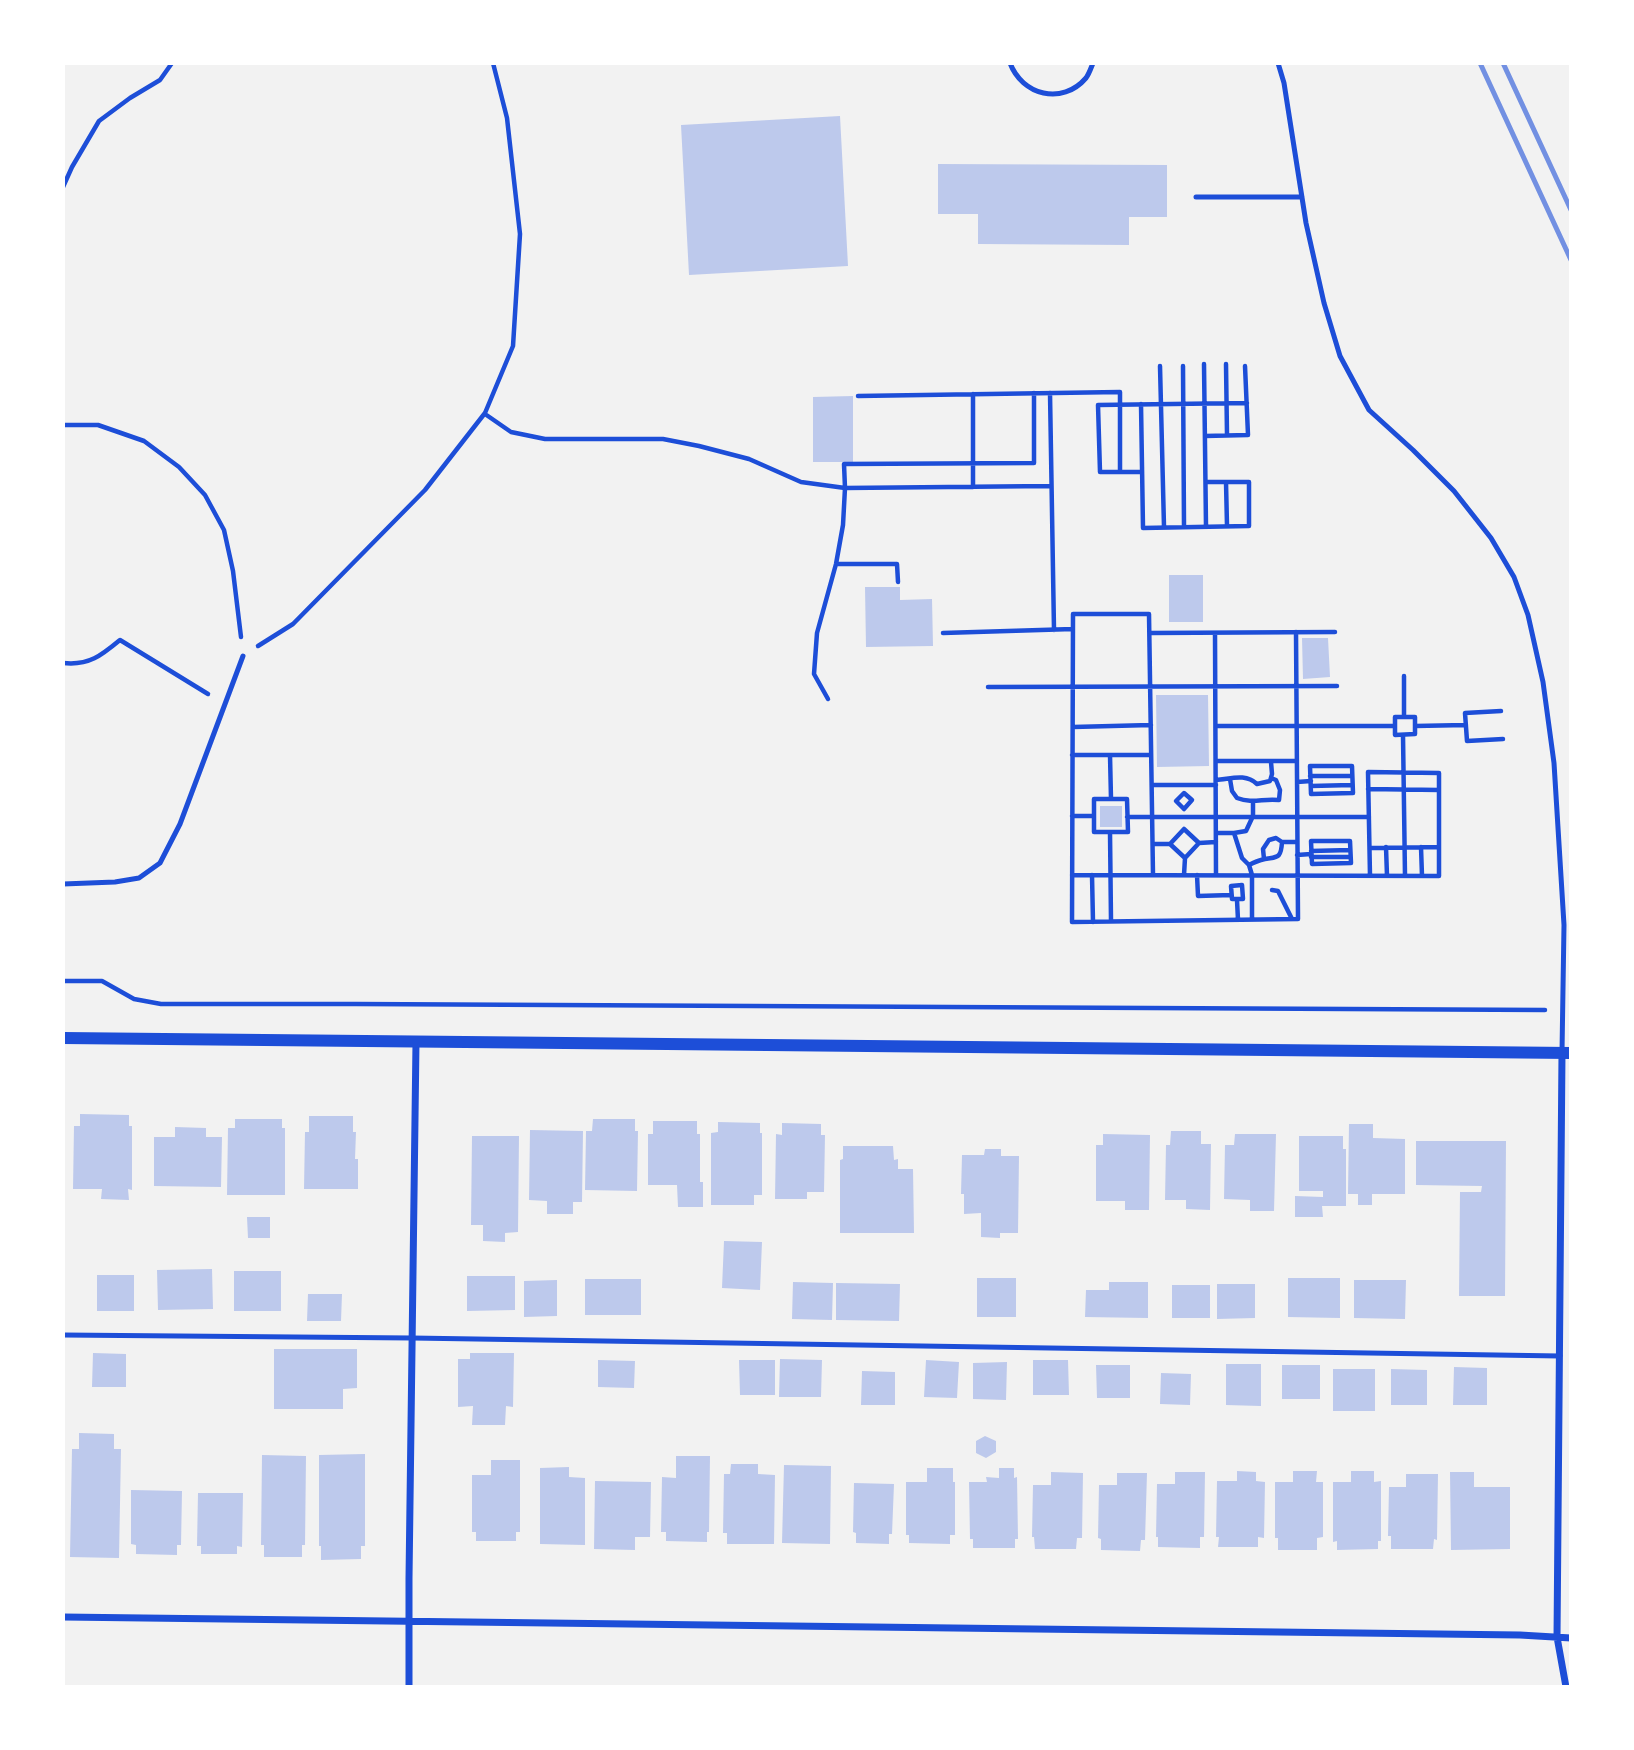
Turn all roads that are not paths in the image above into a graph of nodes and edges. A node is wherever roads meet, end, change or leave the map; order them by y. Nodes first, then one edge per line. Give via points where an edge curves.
1 (1010, 63) edge
2 (1093, 63) edge
3 (1278, 63) edge
4 (1196, 197) dead end
5 (1302, 197) junction
6 (243, 656) road end
7 (63, 884) edge
8 (63, 1038) edge
9 (416, 1042) junction
10 (1567, 1053) edge
11 (63, 1335) edge
12 (412, 1338) junction
13 (1560, 1356) junction
14 (63, 1617) edge
15 (408, 1621) junction
16 (1557, 1637) junction
17 (1571, 1638) edge
18 (409, 1687) edge
19 (1566, 1687) edge

1 - 2 lane via 1022,83 1049,94 1076,86
3 - 5 lane
4 - 5 lane
5 - 10 lane via 1340,355 1369,410 1454,491 1491,538 1528,615 1554,763
6 - 7 lane via 180,824 160,863 139,878
8 - 9 street
9 - 10 street
9 - 12 street
10 - 13 street
11 - 12 lane
12 - 13 lane
12 - 15 street
13 - 16 street
14 - 15 street
15 - 16 street
15 - 18 street
16 - 17 street
16 - 19 street

